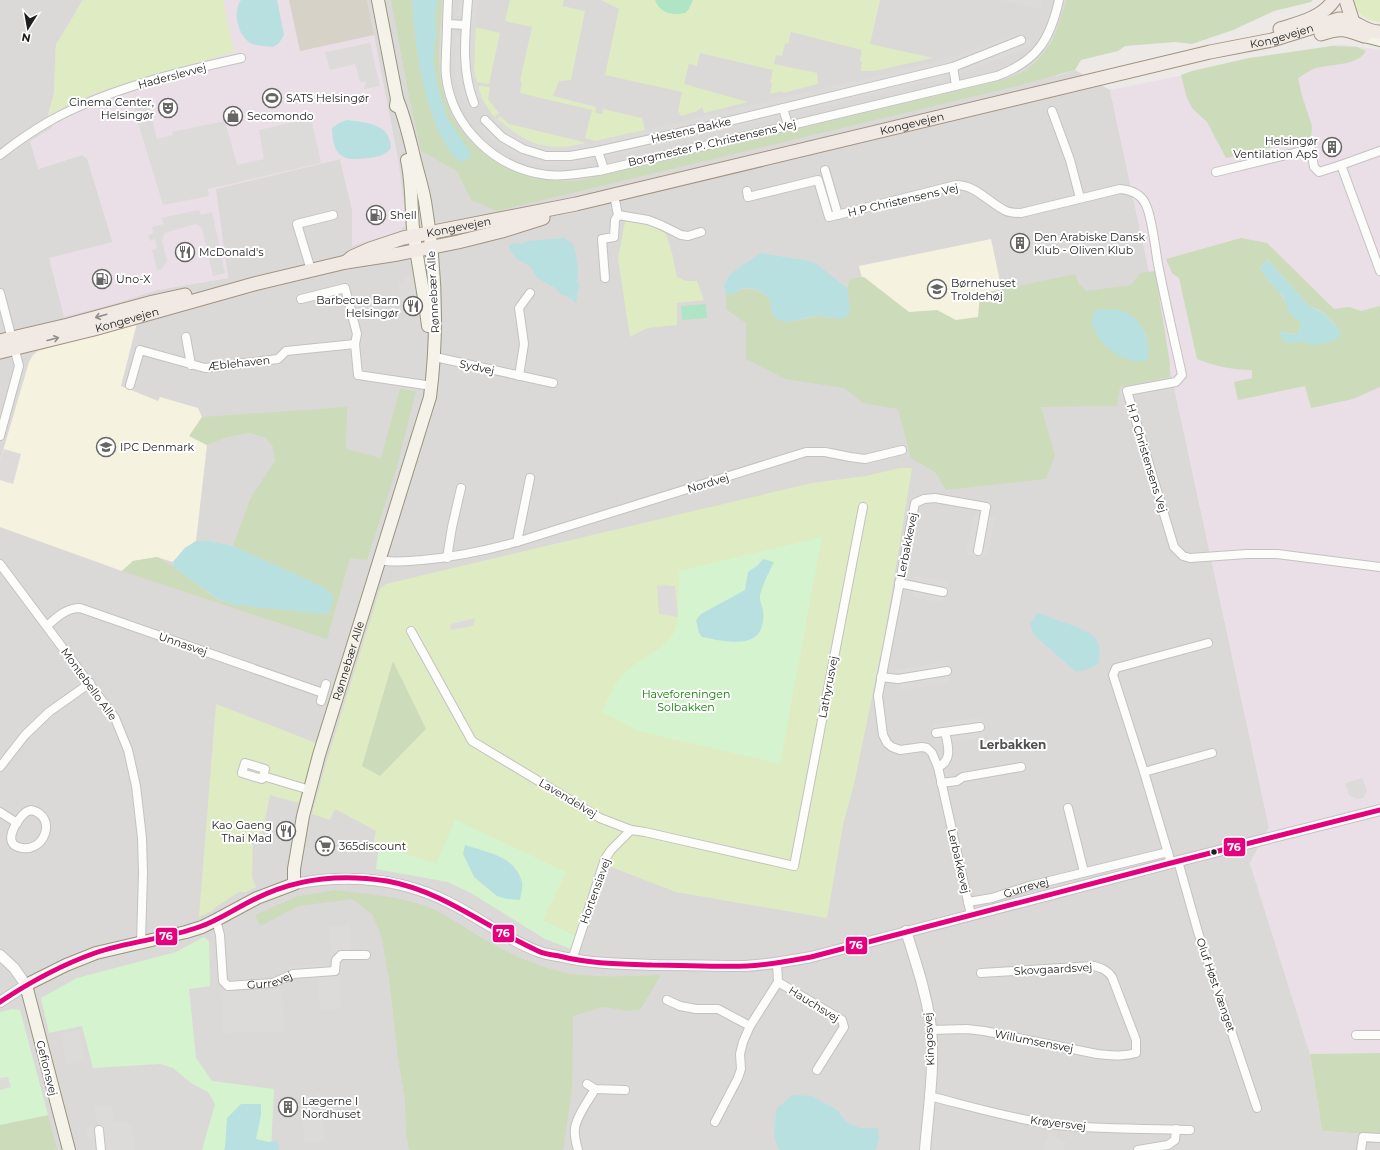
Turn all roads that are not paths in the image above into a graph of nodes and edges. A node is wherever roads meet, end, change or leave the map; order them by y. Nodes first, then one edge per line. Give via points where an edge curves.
1 (378, 0) edge
2 (448, 0) edge
3 (468, 0) edge
4 (1060, 0) edge
5 (1334, 0) edge
6 (1346, 0) edge
7 (1353, 22) junction
8 (447, 24) junction
9 (466, 25) junction
10 (1380, 32) edge
11 (1364, 36) junction
12 (1021, 40) dead end
13 (1380, 40) edge
14 (1210, 52) junction
15 (241, 58) dead end
16 (953, 67) junction
17 (956, 85) junction
18 (397, 99) junction
19 (474, 103) dead end
20 (783, 108) junction
21 (1052, 111) dead end
22 (485, 120) dead end
23 (788, 125) junction
24 (598, 151) junction
25 (1380, 151) edge
26 (0, 155) edge
27 (1341, 165) junction
28 (604, 169) junction
29 (824, 170) dead end
30 (1216, 172) dead end
31 (747, 191) dead end
32 (614, 195) junction
33 (1080, 198) junction
34 (576, 204) junction
35 (333, 215) dead end
36 (618, 215) junction
37 (838, 215) junction
38 (701, 232) dead end
39 (421, 242) junction
40 (349, 259) junction
41 (311, 270) junction
42 (1380, 271) edge
43 (605, 278) dead end
44 (0, 293) edge
45 (530, 293) dead end
46 (301, 299) dead end
47 (186, 337) dead end
48 (9, 343) edge
49 (355, 344) junction
50 (0, 352) edge
51 (435, 358) junction
52 (191, 365) junction
53 (519, 376) junction
54 (553, 384) dead end
55 (130, 385) dead end
56 (428, 385) junction
57 (0, 436) edge
58 (902, 450) dead end
59 (530, 478) dead end
60 (461, 488) dead end
61 (863, 507) dead end
62 (517, 542) junction
63 (978, 551) dead end
64 (447, 558) junction
65 (379, 560) junction
66 (1, 567) edge
67 (1380, 567) edge
68 (899, 583) junction
69 (943, 592) dead end
70 (47, 626) junction
71 (411, 631) dead end
72 (1208, 643) dead end
73 (947, 671) dead end
74 (881, 677) junction
75 (90, 683) junction
76 (326, 684) dead end
77 (323, 693) junction
78 (321, 701) dead end
79 (980, 727) dead end
80 (945, 732) junction
81 (936, 733) dead end
82 (1212, 753) dead end
83 (0, 767) edge
84 (938, 767) junction
85 (1021, 767) dead end
86 (1144, 772) junction
87 (263, 776) dead end
88 (941, 783) junction
89 (310, 790) junction
90 (1068, 808) dead end
91 (1380, 810) edge
92 (0, 812) edge
93 (17, 822) junction
94 (631, 830) junction
95 (1168, 852) junction
96 (1174, 862) junction
97 (794, 866) joint
98 (1084, 872) junction
99 (294, 884) junction
100 (968, 902) junction
101 (971, 915) junction
102 (216, 920) junction
103 (906, 931) junction
104 (141, 942) junction
105 (0, 955) edge
106 (366, 955) dead end
107 (572, 960) junction
108 (777, 963) junction
109 (981, 973) dead end
110 (778, 982) junction
111 (26, 985) junction
112 (667, 1000) dead end
113 (0, 1002) edge
114 (750, 1026) junction
115 (931, 1030) junction
116 (1356, 1035) dead end
117 (1380, 1035) edge
118 (1136, 1053) joint
119 (817, 1070) dead end
120 (587, 1084) dead end
121 (595, 1089) junction
122 (625, 1090) dead end
123 (929, 1096) junction
124 (1257, 1108) dead end
125 (715, 1122) dead end
126 (1176, 1129) junction
127 (99, 1130) dead end
128 (1190, 1130) dead end
129 (1380, 1138) edge
130 (69, 1150) edge
131 (101, 1150) edge
132 (578, 1150) edge
133 (925, 1150) edge
134 (1138, 1150) edge
135 (1361, 1150) edge

1 - 18 main road, Rønnebær Alle
2 - 8 street, Borgmester P. Christensens Vej
3 - 9 street
4 - 17 street, Borgmester P. Christensens Vej via 1049,33 1033,56 997,76
5 - 14 main road, Kongevejen via 1323,12 1312,18
6 - 7 main road
7 - 10 main road via 1371,31
7 - 11 main road
7 - 14 main road, Kongevejen via 1339,19 1272,40
8 - 9 street
8 - 28 street, Borgmester P. Christensens Vej via 446,75 449,93 459,116 477,141 503,161 532,172 563,176
9 - 19 street via 465,64
11 - 13 main road
11 - 14 main road via 1346,29 1334,30 1268,48
12 - 16 street, Hestens Bakke
14 - 32 main road, Kongevejen
15 - 26 street, Haderslevvej via 140,84 98,99 49,122 23,137
16 - 17 street
16 - 20 street, Hestens Bakke
17 - 23 street, Borgmester P. Christensens Vej
18 - 39 main road, Rønnebær Alle via 396,111 417,200
18 - 39 main road, Rønnebær Alle via 404,116 425,199
20 - 23 street
20 - 24 street, Hestens Bakke
21 - 33 street via 1070,160
22 - 24 street, Hestens Bakke via 512,144 534,153 558,157
23 - 28 street, Borgmester P. Christensens Vej
24 - 28 street
25 - 27 street
27 - 30 street via 1319,172 1314,167 1311,149
27 - 42 street
29 - 37 street, H P Christensens Vej
31 - 37 street, H P Christensens Vej via 748,197 818,180 829,217
32 - 34 main road, Kongevejen
32 - 36 street
33 - 37 street, H P Christensens Vej via 1014,213 1006,211 971,188 956,185
33 - 67 street, H P Christensens Vej via 1120,189 1127,190 1140,196 1148,208 1182,375 1176,382 1128,390 1171,540 1177,552 1190,558 1277,554
34 - 39 main road, Kongevejen via 551,208
34 - 39 main road, Kongevejen via 553,215 502,231
35 - 41 street via 297,224
36 - 38 street via 648,220 681,235 688,236
36 - 43 street via 615,220 614,237 602,239
39 - 40 main road, Kongevejen
39 - 40 main road, Kongevejen via 376,247
39 - 51 main road, Rønnebær Alle via 433,270
39 - 56 main road, Rønnebær Alle via 429,330
40 - 41 main road, Kongevejen
41 - 48 main road, Kongevejen via 254,284 153,302
44 - 48 street
45 - 53 street via 519,308 524,344
46 - 49 street via 345,288 357,334
47 - 52 street, Æblehaven
48 - 50 main road, Kongevejen
48 - 57 street via 19,368
49 - 52 street, Æblehaven via 286,351 278,359 272,360 205,368
49 - 56 street via 358,375
51 - 53 street, Sydvej
51 - 56 main road, Rønnebær Alle
52 - 55 street, Æblehaven via 140,350
53 - 54 street, Sydvej
56 - 65 main road, Rønnebær Alle via 430,397
58 - 62 street, Nordvej via 865,458 806,452
59 - 62 street
60 - 64 street
61 - 97 street, Lathyrusvej
62 - 64 street, Nordvej via 478,553
63 - 68 street, Lerbakkevej via 986,507 934,498 924,499 915,504
64 - 65 street, Nordvej via 391,562
65 - 89 main road, Rønnebær Alle
66 - 70 street, Montebello Alle
68 - 69 street, Lerbakkevej
68 - 74 street, Lerbakkevej
70 - 75 street, Montebello Alle
70 - 77 street, Unnasvej via 65,611 80,608
71 - 94 street, Lavendelvej via 472,741 600,818
72 - 86 street, Oluf Høst Vænget via 1116,668 1113,675
73 - 74 street via 898,679
74 - 84 street, Lerbakkevej via 878,696 883,735 887,743 900,750 927,748
75 - 83 street via 49,712 25,735
75 - 104 street, Montebello Alle via 115,718 128,750 136,786 143,873
76 - 77 street
77 - 78 street
79 - 80 street
80 - 81 street
80 - 84 street via 947,759
82 - 86 street
84 - 88 street, Lerbakkevej
85 - 88 street
86 - 95 street, Oluf Høst Vænget
87 - 89 street
88 - 100 street, Lerbakkevej
89 - 99 main road, Rønnebær Alle via 297,851
90 - 98 street
91 - 96 street, Gurrevej
92 - 93 street
93 - 93 street via 11,835 14,845 19,848 34,847 40,843 46,823 37,811 26,812
94 - 97 street, Lavendelvej
94 - 107 street, Hortensiavej via 605,859
95 - 96 street, Oluf Høst Vænget
95 - 98 street, Gurrevej
96 - 101 street, Gurrevej
96 - 124 street, Oluf Høst Vænget
98 - 100 street, Gurrevej via 992,898
99 - 102 main road, Gurrevej via 257,898
99 - 107 street, Gurrevej via 341,878 409,886 450,903 540,952
100 - 101 street, Lerbakkevej
101 - 103 street, Gurrevej
102 - 104 main road, Gurrevej via 186,932
102 - 106 street, Gurrevej via 220,935 223,981 228,986 273,983 293,974 335,971 336,960 341,955
103 - 108 street, Gurrevej via 811,957
103 - 115 street, Kingosvej via 927,1002
104 - 111 main road, Gurrevej via 96,952
105 - 111 street via 14,968
107 - 108 street, Gurrevej via 609,964 746,966
108 - 110 street
109 - 118 street, Skovgaardsvej via 1101,967 1112,977 1136,1040
110 - 114 street
110 - 119 street, Hauchsvej via 842,1020 844,1027
111 - 113 street, Gurrevej
111 - 130 main road, Gefionsvej
112 - 114 street via 696,1009 718,1009
114 - 125 street via 740,1054 741,1069 738,1078
115 - 118 street, Willumsensvej via 984,1031 1097,1054
115 - 123 street, Kingosvej via 932,1064
116 - 117 street
120 - 121 street
121 - 122 street
121 - 132 street via 575,1128
123 - 126 street, Krøyersvej via 1050,1124
123 - 133 street, Kingosvej
126 - 128 street, Krøyersvej
126 - 134 street via 1175,1140 1168,1145
127 - 131 street
129 - 135 street via 1363,1137

